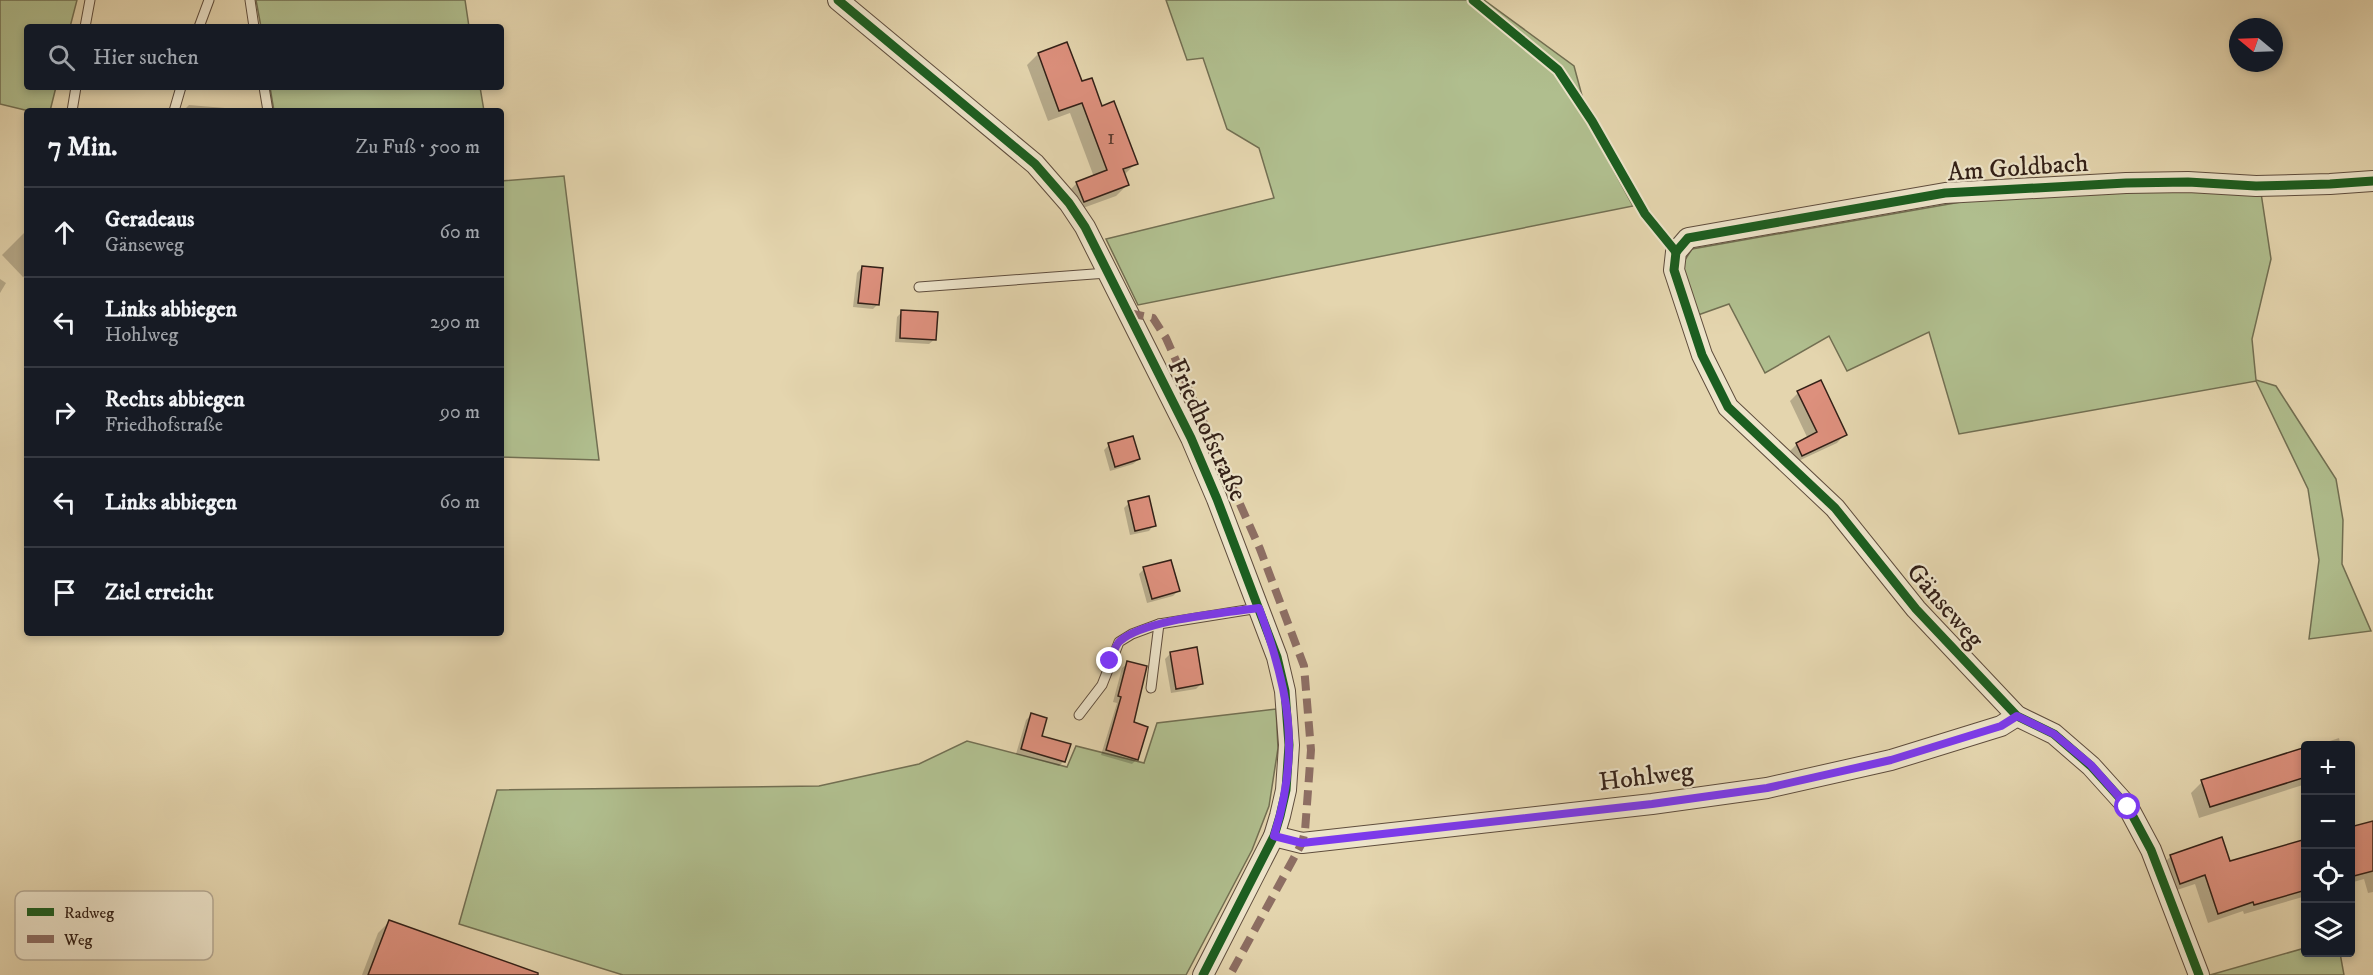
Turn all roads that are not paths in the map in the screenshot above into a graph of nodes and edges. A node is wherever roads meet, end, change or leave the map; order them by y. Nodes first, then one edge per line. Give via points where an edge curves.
1 (90, 0) edge
2 (209, 0) edge
3 (250, 0) edge
4 (838, 0) edge
5 (86, 24) edge
6 (200, 24) edge
7 (254, 24) edge
8 (76, 90) edge
9 (180, 90) edge
10 (264, 90) edge
11 (72, 108) edge
12 (175, 108) edge
13 (268, 108) edge
14 (2373, 181) edge
15 (1676, 252) joint
16 (1107, 273) junction
17 (919, 287) dead end
18 (1259, 608) junction
19 (1159, 624) junction
20 (1151, 688) dead end
21 (1079, 715) dead end
22 (2017, 716) junction
23 (1274, 836) junction
24 (1203, 975) edge
25 (2199, 975) edge

1 - 5 lane
2 - 6 lane
3 - 7 lane
4 - 16 street, Friedhofstraße via 1051,180 1085,227
8 - 11 lane
9 - 12 lane
10 - 13 lane
14 - 15 street, Am Goldbach via 2256,186 2126,183 1945,193 1688,238
15 - 22 street, Gänseweg via 1674,270 1702,355 1728,407 1835,508 1916,609
16 - 17 lane
16 - 18 street, Friedhofstraße via 1191,438
18 - 19 lane
18 - 23 street, Friedhofstraße via 1277,657 1289,719 1286,790
19 - 20 lane
19 - 21 lane via 1119,642 1102,685
22 - 23 street, Hohlweg via 2001,726 1891,760 1767,788 1302,843
22 - 25 street, Gänseweg via 2054,734 2091,765 2128,807 2151,850
23 - 24 street, Friedhofstraße

